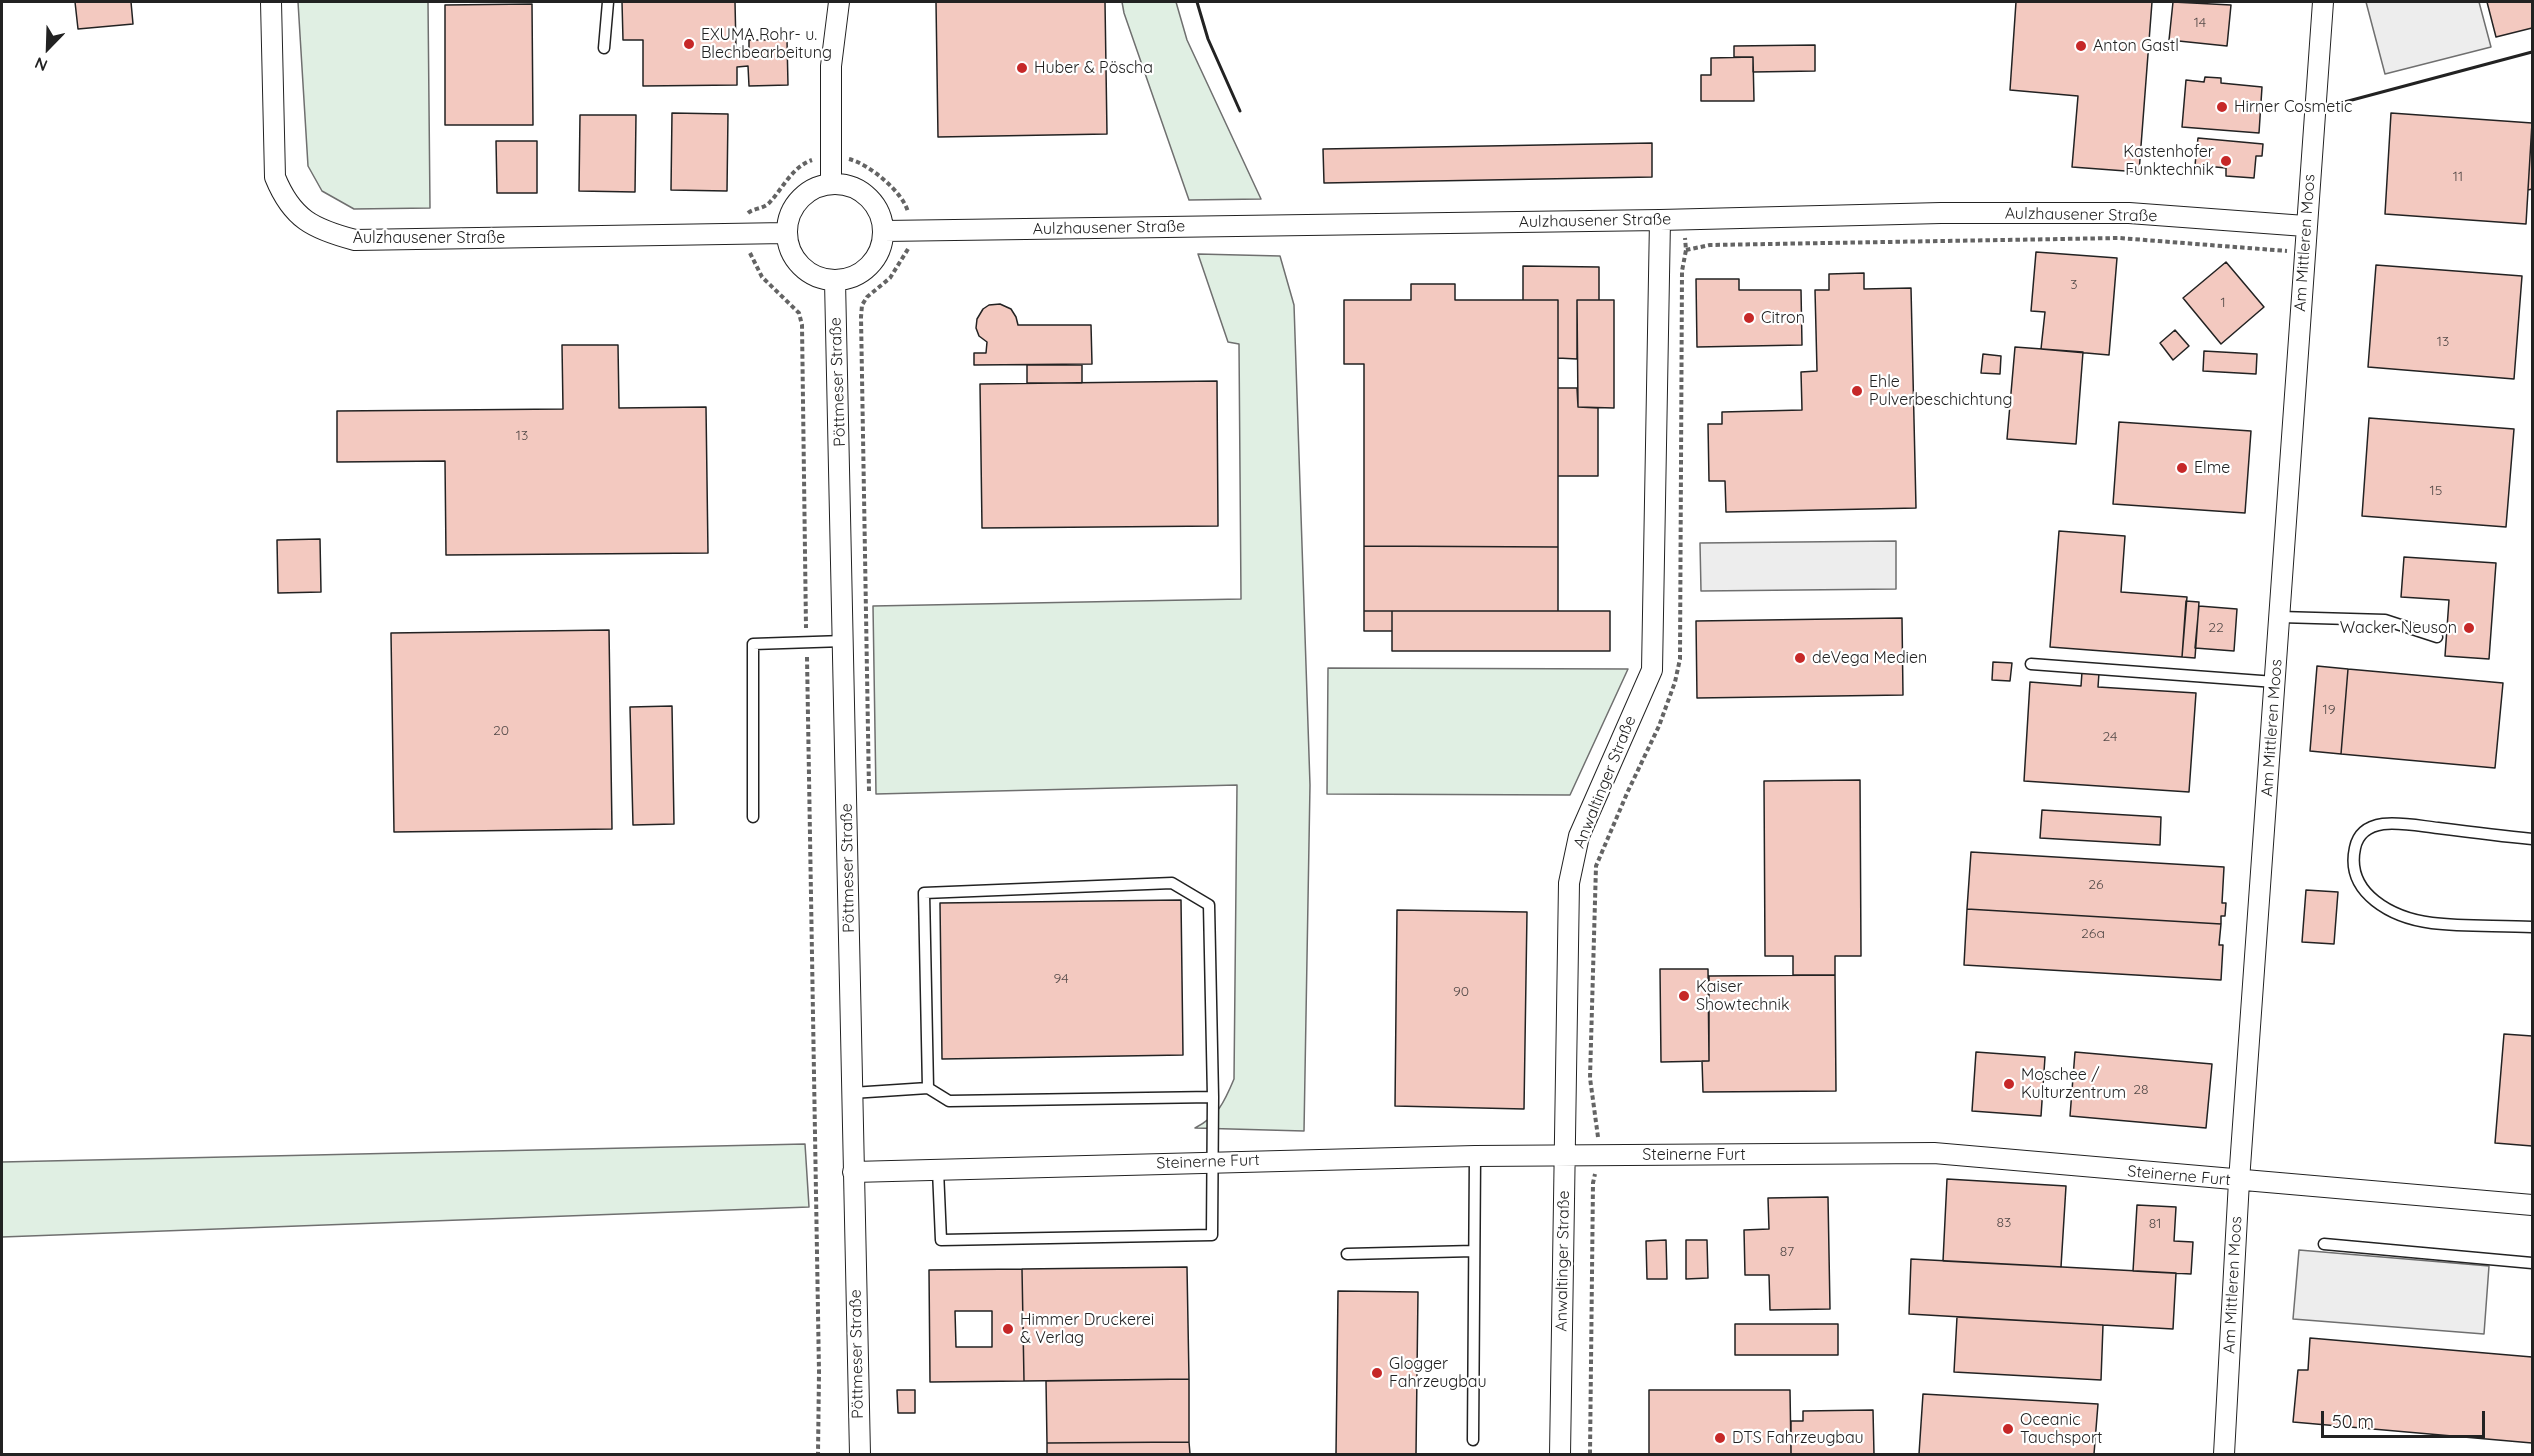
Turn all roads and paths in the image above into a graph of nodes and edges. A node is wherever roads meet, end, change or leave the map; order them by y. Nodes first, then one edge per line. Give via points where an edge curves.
1 (271, 2) edge
2 (608, 2) edge
3 (839, 2) edge
4 (2323, 2) edge
5 (604, 48) dead end
6 (831, 184) junction
7 (1684, 219) junction
8 (1660, 220) junction
9 (2306, 226) junction
10 (884, 231) junction
11 (786, 233) junction
12 (747, 234) junction
13 (1686, 250) junction
14 (2304, 252) junction
15 (835, 281) junction
16 (2280, 616) junction
17 (2437, 637) dead end
18 (844, 641) junction
19 (807, 643) junction
20 (2031, 664) dead end
21 (2275, 682) junction
22 (753, 817) dead end
23 (2532, 839) edge
24 (2532, 927) edge
25 (928, 1088) junction
26 (852, 1093) junction
27 (1213, 1096) junction
28 (1475, 1156) junction
29 (1564, 1156) junction
30 (1599, 1156) junction
31 (1214, 1162) junction
32 (938, 1170) junction
33 (853, 1172) junction
34 (2239, 1181) junction
35 (2532, 1205) edge
36 (2324, 1244) dead end
37 (1474, 1251) junction
38 (1347, 1254) dead end
39 (2532, 1263) edge
40 (1473, 1440) dead end
41 (818, 1455) edge
42 (860, 1455) edge
43 (1560, 1455) edge
44 (1590, 1455) edge
45 (2224, 1455) edge

1 - 12 street, Aulzhausener Straße via 275,177 283,197 311,226 355,240
2 - 5 lane
3 - 6 street via 831,66
4 - 9 street, Am Mittleren Moos
6 - 10 street via 844,184 868,196 882,218
6 - 11 street via 804,195 794,206
7 - 8 street, Aulzhausener Straße
7 - 9 street, Aulzhausener Straße via 2129,213
7 - 13 path
8 - 10 street, Aulzhausener Straße
8 - 29 street, Anwaltinger Straße via 1652,670 1579,836 1569,883
9 - 14 street, Am Mittleren Moos
10 - 15 street via 882,247 864,272
11 - 12 street, Aulzhausener Straße
11 - 15 street via 789,248 807,272
12 - 19 path via 755,267 799,313 802,325
13 - 14 path via 1710,245 2119,238
13 - 30 path via 1682,271 1680,659 1659,726 1596,866 1590,1078
14 - 16 street, Am Mittleren Moos
15 - 18 street, Pöttmeser Straße
16 - 17 lane via 2385,620
16 - 21 street, Am Mittleren Moos
18 - 19 lane
18 - 26 street, Pöttmeser Straße
19 - 22 lane via 753,644
19 - 41 path
20 - 21 lane
21 - 34 street, Am Mittleren Moos
23 - 24 lane via 2383,824 2365,829 2356,841 2353,857 2354,874 2360,886 2376,902 2400,915 2432,923
25 - 26 lane
25 - 27 lane via 949,1101
25 - 27 lane via 924,893 1172,883 1209,905
26 - 33 street, Pöttmeser Straße
27 - 31 lane
28 - 29 street, Steinerne Furt
28 - 31 street, Steinerne Furt
28 - 37 lane
29 - 30 street, Steinerne Furt
29 - 43 street, Anwaltinger Straße
30 - 34 street, Steinerne Furt via 1934,1153
30 - 44 path via 1593,1183
31 - 32 street, Steinerne Furt
31 - 32 lane via 1212,1235 941,1240
32 - 33 street, Steinerne Furt
33 - 42 street, Pöttmeser Straße
34 - 35 street, Steinerne Furt
34 - 45 street, Am Mittleren Moos
36 - 39 lane
37 - 38 lane
37 - 40 lane

